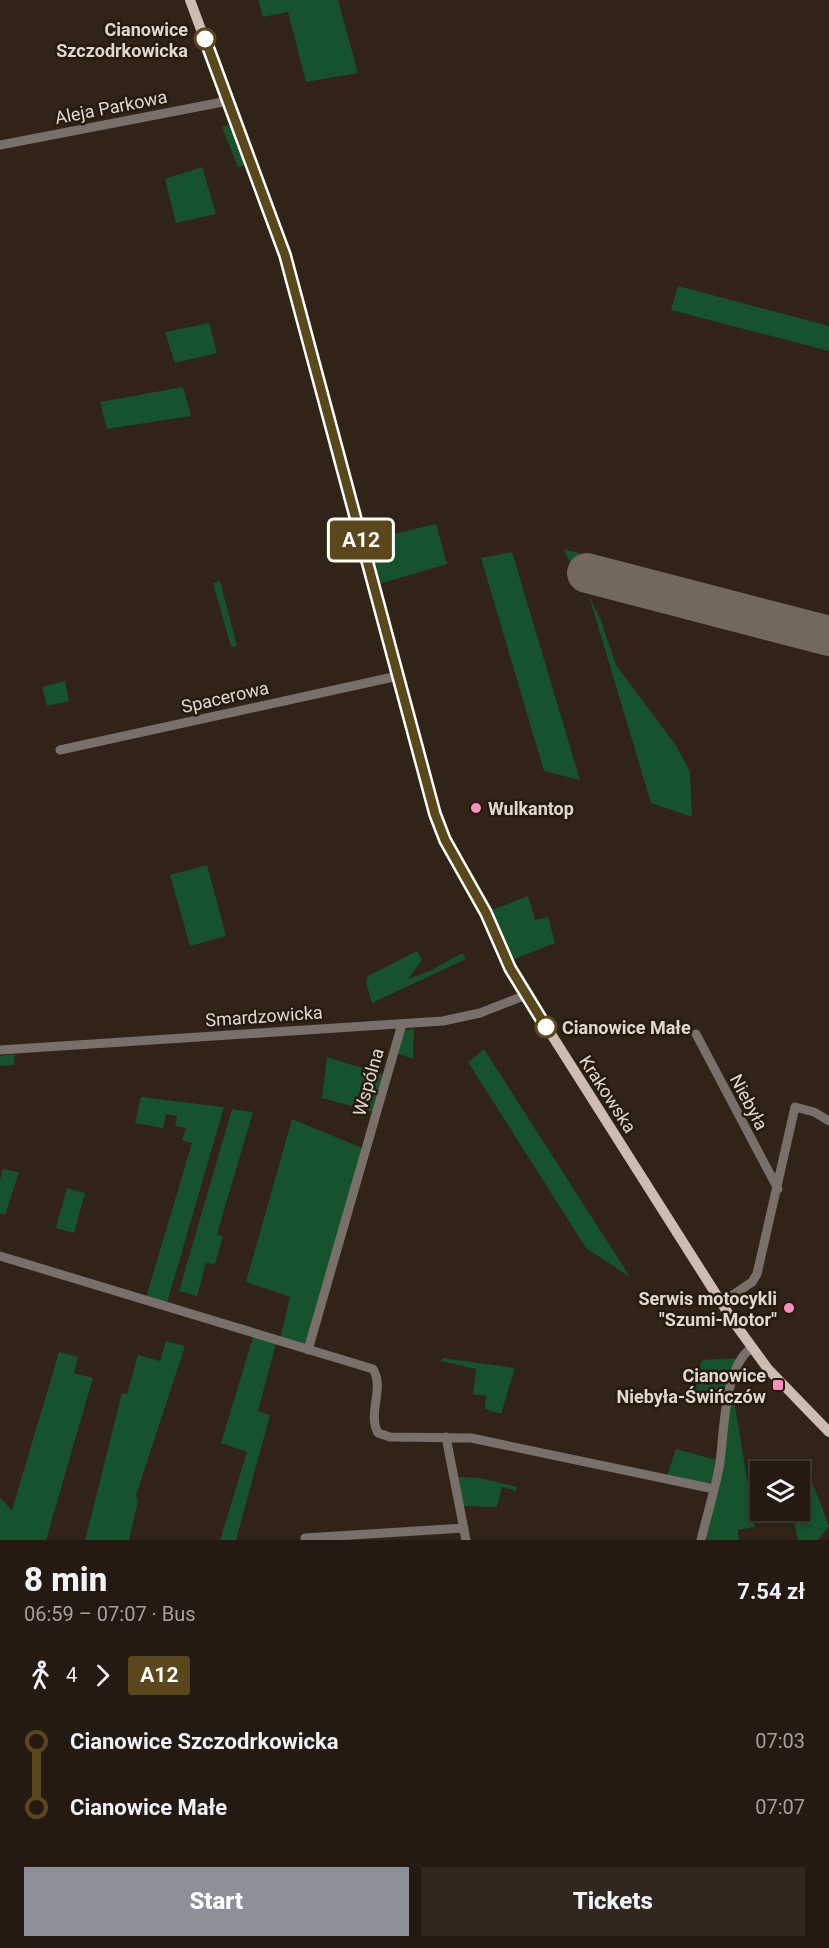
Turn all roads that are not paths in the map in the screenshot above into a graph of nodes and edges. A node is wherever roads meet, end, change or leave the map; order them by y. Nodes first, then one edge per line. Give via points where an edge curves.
1 (190, 0) edge
2 (228, 101) junction
3 (0, 145) edge
4 (398, 676) junction
5 (60, 750) dead end
6 (525, 995) junction
7 (402, 1024) junction
8 (696, 1034) dead end
9 (0, 1050) edge
10 (829, 1121) edge
11 (776, 1187) junction
12 (0, 1256) edge
13 (721, 1303) junction
14 (751, 1348) junction
15 (308, 1350) junction
16 (829, 1432) edge
17 (446, 1437) junction
18 (714, 1489) junction
19 (464, 1528) junction
20 (305, 1538) dead end
21 (466, 1540) edge
22 (701, 1540) edge

1 - 2 main road, Krakowska
2 - 3 street, Aleja Parkowa
2 - 4 main road, Krakowska via 285,255
4 - 5 street, Spacerowa
4 - 6 main road, Krakowska via 445,840
6 - 7 street, Smardzowicka via 463,1018
6 - 13 main road, Krakowska
7 - 9 street, Smardzowicka
7 - 15 street, Wspólna
8 - 11 street, Niebyła
10 - 11 street via 795,1107
11 - 13 street via 756,1277
12 - 15 street
13 - 14 main road
14 - 16 main road
14 - 18 street via 729,1392
15 - 17 street via 373,1369 378,1380 374,1425 378,1433 390,1437
17 - 18 street via 471,1438
17 - 19 street
18 - 22 street
19 - 20 street
19 - 21 street

